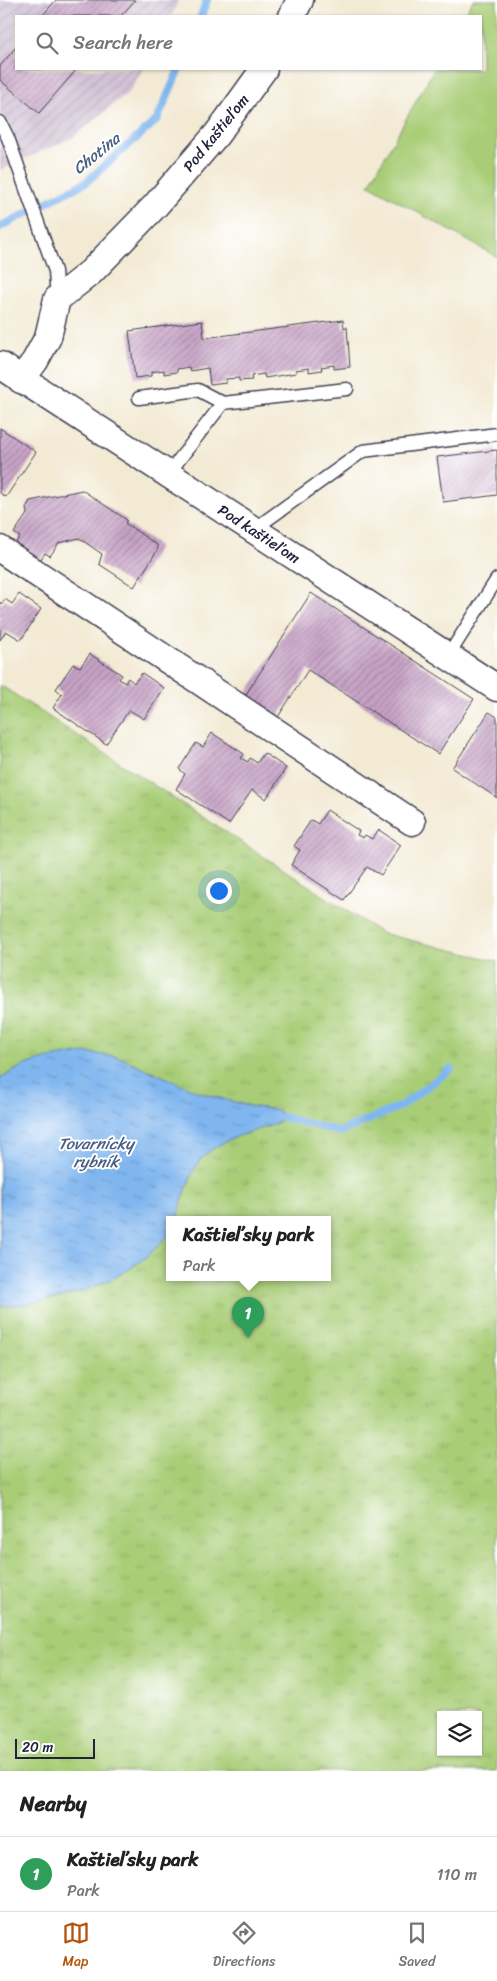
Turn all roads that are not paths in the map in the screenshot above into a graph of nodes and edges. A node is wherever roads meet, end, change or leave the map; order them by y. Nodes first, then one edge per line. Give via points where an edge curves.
1 (300, 0) edge
2 (292, 15) edge
3 (263, 70) edge
4 (0, 122) edge
5 (57, 299) junction
6 (10, 373) edge
7 (347, 389) dead end
8 (140, 398) dead end
9 (223, 403) junction
10 (497, 434) edge
11 (168, 474) junction
12 (253, 530) junction
13 (0, 549) edge
14 (497, 578) edge
15 (448, 656) junction
16 (497, 688) edge
17 (412, 822) dead end

1 - 2 street
3 - 5 street, Pod kaštieľom via 217,134 155,206 91,272
4 - 5 lane via 52,259
5 - 6 street, Pod kaštieľom via 48,337 35,362
6 - 11 street, Pod kaštieľom
7 - 9 lane
8 - 9 lane via 198,390
9 - 11 lane
10 - 12 lane via 363,450
11 - 12 street, Pod kaštieľom
12 - 15 street, Pod kaštieľom
13 - 17 street
14 - 15 lane
15 - 16 street, Pod kaštieľom

